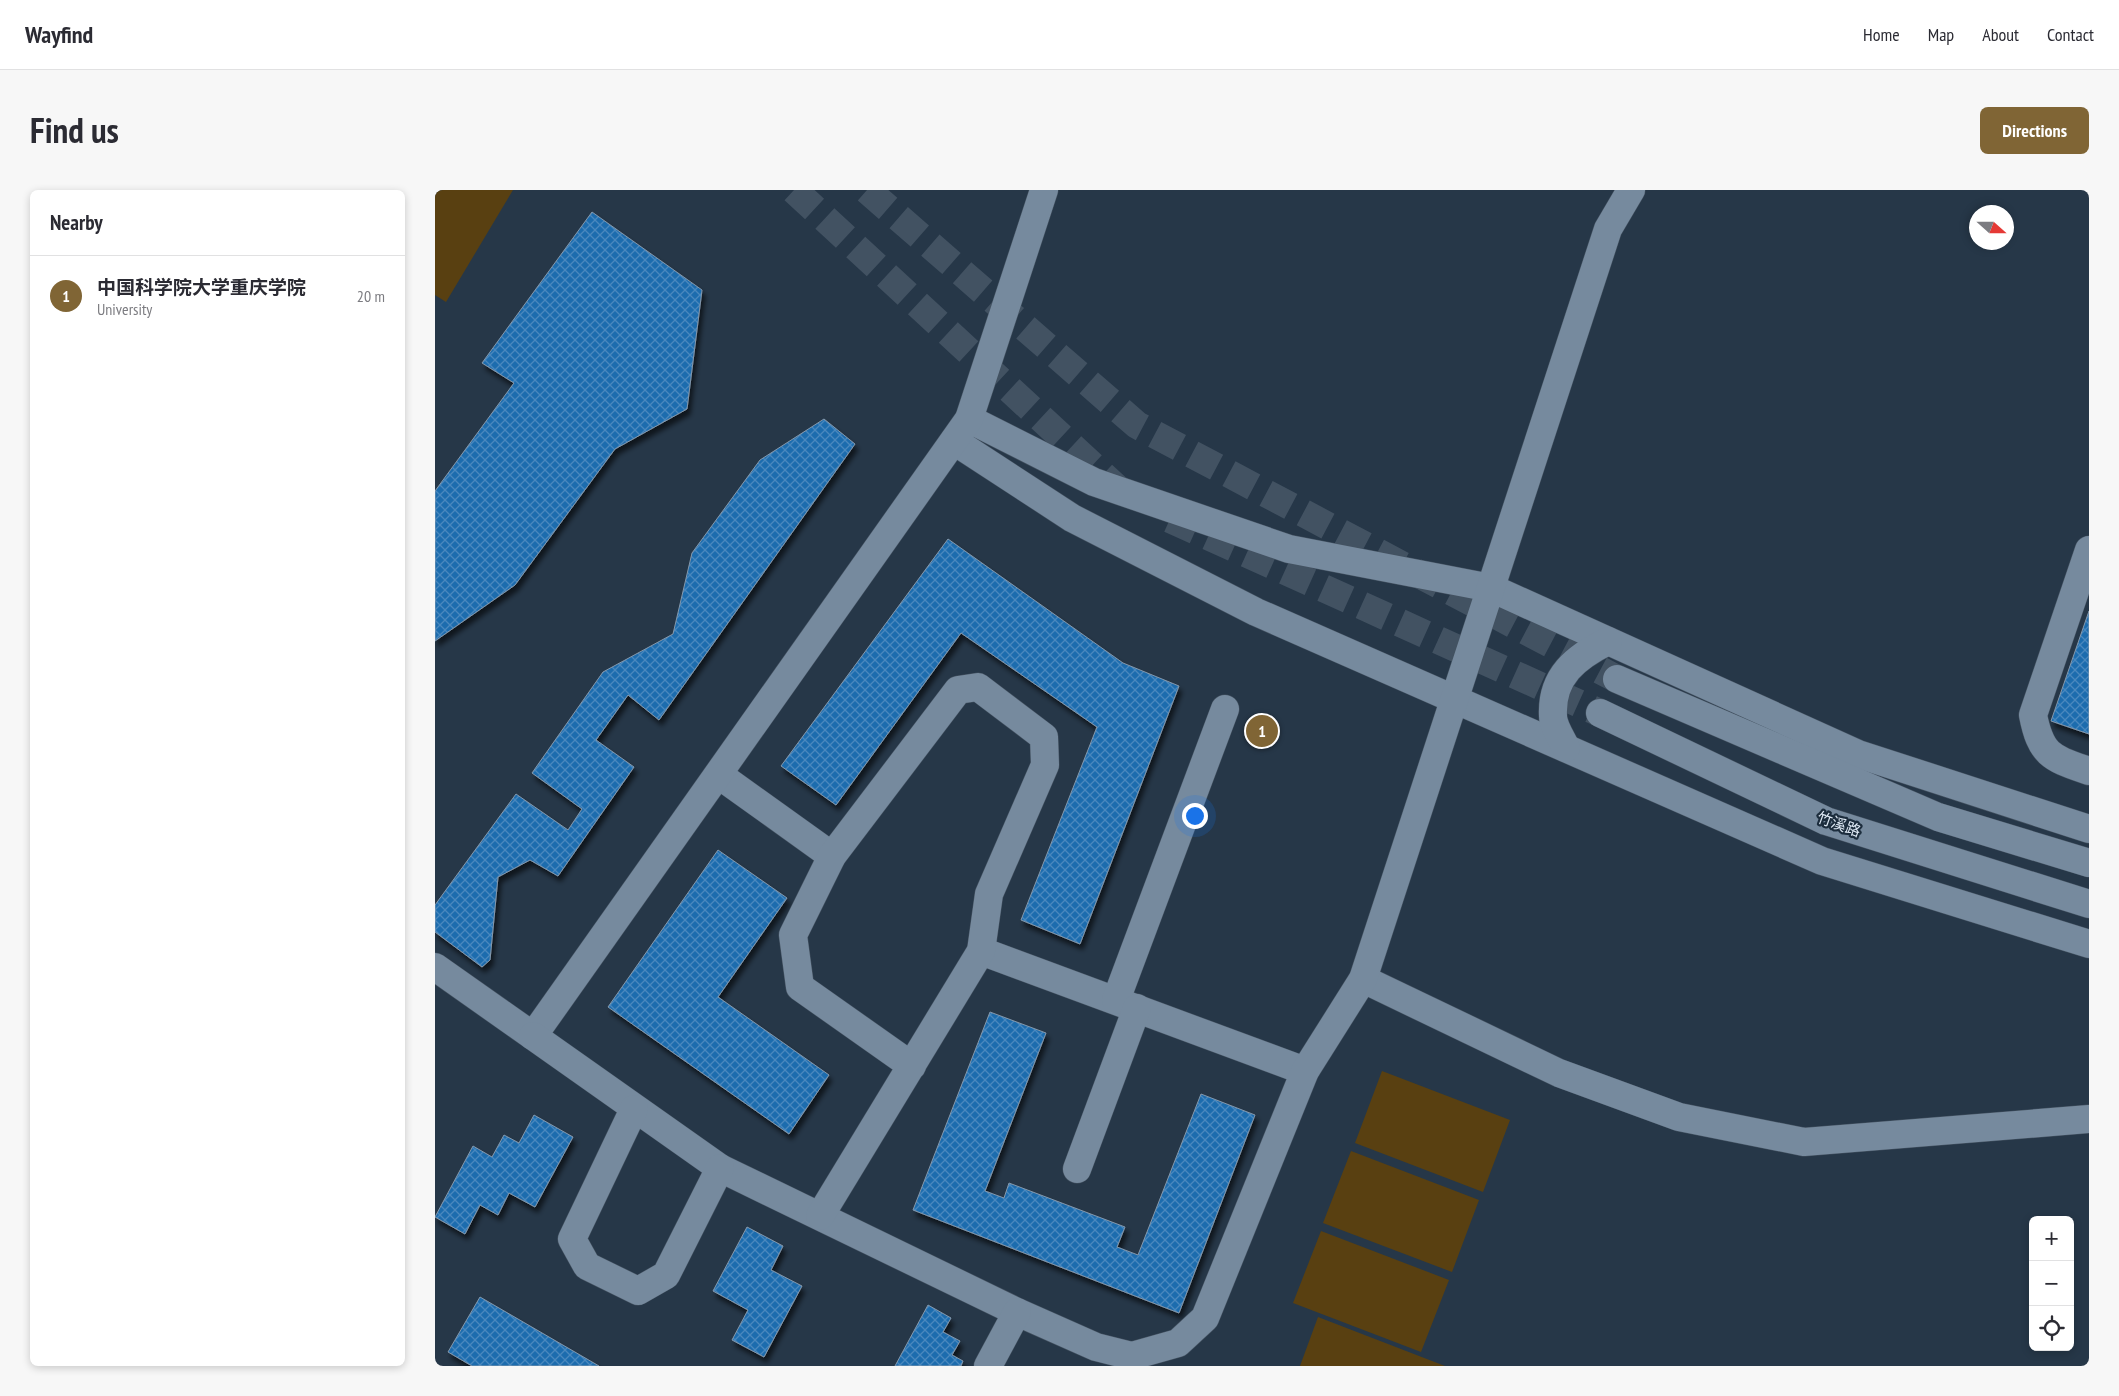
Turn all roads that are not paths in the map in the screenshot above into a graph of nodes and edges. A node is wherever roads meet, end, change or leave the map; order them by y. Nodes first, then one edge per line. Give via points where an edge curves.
1 (1045, 190) edge
2 (1631, 190) edge
3 (969, 419) junction
4 (954, 442) junction
5 (2089, 550) edge
6 (1491, 588) junction
7 (1608, 641) junction
8 (1617, 679) tunnel mouth
9 (1455, 699) junction
10 (1225, 709) dead end
11 (1600, 713) tunnel mouth
12 (1566, 748) junction
13 (2089, 771) edge
14 (719, 775) junction
15 (2089, 829) edge
16 (831, 856) junction
17 (2089, 863) edge
18 (2089, 904) edge
19 (2089, 944) edge
20 (981, 950) junction
21 (435, 967) edge
22 (1363, 979) junction
23 (1127, 1004) junction
24 (533, 1036) junction
25 (911, 1066) junction
26 (1305, 1071) junction
27 (634, 1109) junction
28 (2089, 1119) edge
29 (720, 1168) junction
30 (1077, 1169) dead end
31 (820, 1216) junction
32 (1017, 1312) junction
33 (1091, 1357) edge
34 (988, 1366) edge

1 - 3 street
2 - 6 street via 1608,229
3 - 4 street
3 - 6 street via 1094,482 1289,549
4 - 9 street via 1072,518 1256,612
4 - 14 street
5 - 13 street via 2033,715 2037,736 2053,758
6 - 7 street
6 - 9 street
7 - 12 street via 1584,653 1567,668 1555,695 1553,718
7 - 15 street via 1858,754
8 - 17 street via 1938,817
9 - 12 street
9 - 22 street
10 - 23 street
11 - 18 street, 竹溪路 via 1826,821
12 - 19 street via 1822,861
14 - 16 street
14 - 24 street
16 - 20 street via 958,690 978,686 1044,738 1045,765 989,894
16 - 25 street via 793,936 800,987
20 - 23 street
20 - 25 street
21 - 24 street
22 - 26 street
22 - 28 street via 1559,1073 1679,1117 1804,1142
23 - 26 street
23 - 30 street
24 - 27 street
25 - 31 street
26 - 33 street via 1205,1318 1178,1343 1132,1356
27 - 29 street
27 - 29 street via 572,1239 587,1266 638,1291 666,1275
29 - 31 street
31 - 32 street
32 - 33 street
32 - 34 street

